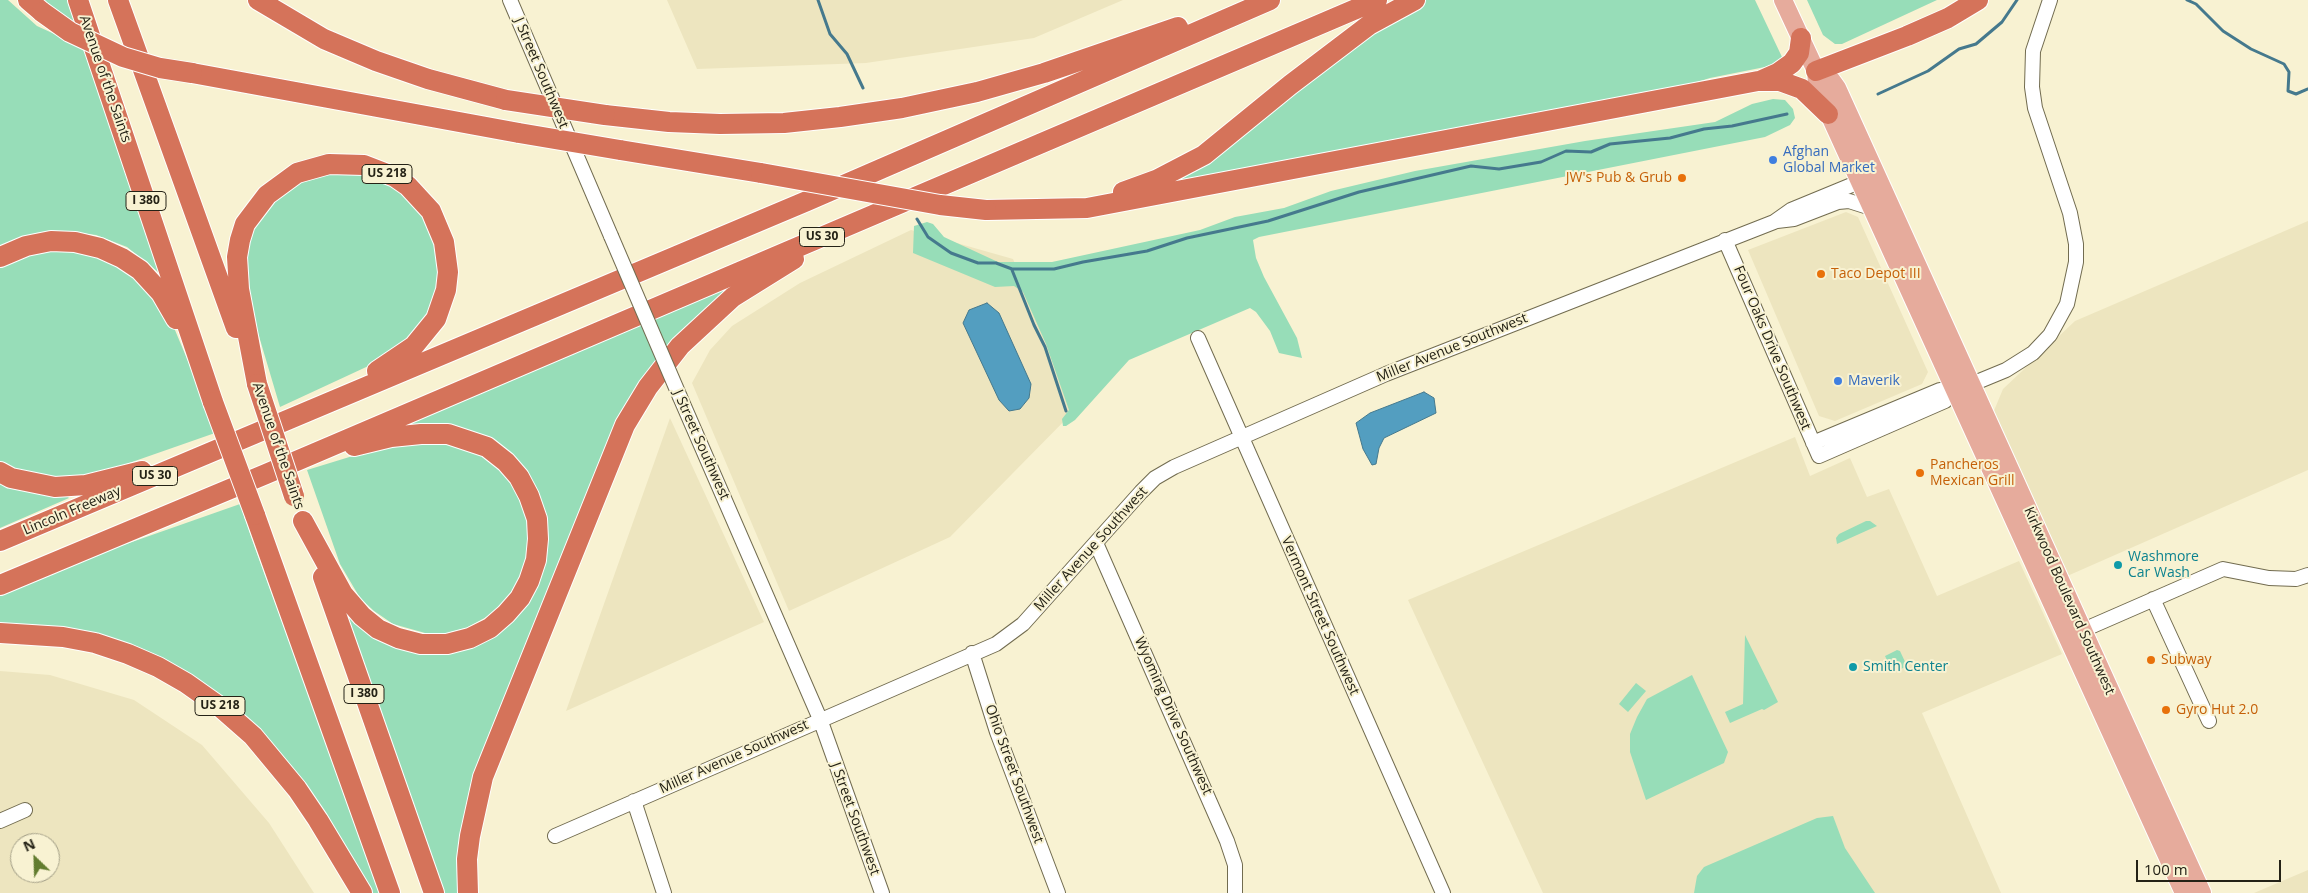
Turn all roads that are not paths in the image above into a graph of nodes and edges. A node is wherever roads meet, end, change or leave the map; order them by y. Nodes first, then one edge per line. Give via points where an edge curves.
1 (78, 0) edge
2 (118, 0) edge
3 (258, 0) edge
4 (510, 0) edge
5 (1261, 0) edge
6 (1270, 0) edge
7 (1377, 0) edge
8 (1415, 0) edge
9 (1783, 0) edge
10 (1958, 0) edge
11 (1978, 0) edge
12 (2050, 0) edge
13 (35, 6) edge
14 (1801, 38) junction
15 (1816, 71) junction
16 (1758, 81) junction
17 (1828, 114) junction
18 (965, 177) junction
19 (1859, 182) junction
20 (1066, 208) junction
21 (1871, 208) junction
22 (1895, 214) junction
23 (1774, 222) junction
24 (1725, 240) junction
25 (0, 256) edge
26 (1198, 338) dead end
27 (257, 384) junction
28 (1973, 384) junction
29 (1955, 391) junction
30 (213, 402) junction
31 (309, 411) junction
32 (1241, 437) junction
33 (207, 454) junction
34 (0, 472) edge
35 (266, 474) junction
36 (303, 521) junction
37 (0, 541) edge
38 (1096, 543) junction
39 (2308, 575) edge
40 (0, 585) edge
41 (2153, 599) junction
42 (0, 633) edge
43 (2074, 634) junction
44 (972, 653) junction
45 (820, 719) junction
46 (2209, 721) dead end
47 (634, 801) junction
48 (25, 810) dead end
49 (0, 821) edge
50 (555, 836) dead end
51 (362, 893) edge
52 (390, 893) edge
53 (434, 893) edge
54 (468, 893) edge
55 (664, 893) edge
56 (882, 893) edge
57 (1058, 893) edge
58 (1236, 893) edge
59 (1443, 893) edge
60 (2184, 893) edge
61 (2202, 893) edge

1 - 30 highway, Avenue of the Saints / I 380
2 - 27 highway, Avenue of the Saints / I 380
3 - 5 highway, bridge via 324,39 376,61 506,100 669,122 784,123 902,108 977,92 1044,73
4 - 45 street, J Street Southwest, bridge
6 - 31 highway, US 30 via 807,201
7 - 18 highway, US 30
8 - 20 highway via 1369,25 1204,155 1156,180
9 - 14 main road, Kirkwood Boulevard Southwest
10 - 15 highway
11 - 15 highway via 1907,36
12 - 28 street via 2033,51 2032,87 2035,108 2073,228 2074,275 2067,304 2044,342 2006,370
13 - 20 highway, bridge via 70,32 123,58 160,68 940,205 1010,211
14 - 15 main road, Kirkwood Boulevard Southwest
14 - 16 highway via 1799,53 1792,63
15 - 17 main road, Kirkwood Boulevard Southwest
15 - 22 main road, Kirkwood Boulevard Southwest via 1837,88
16 - 17 highway via 1780,81 1802,89
16 - 20 highway via 1122,202
17 - 19 main road, Kirkwood Boulevard Southwest
18 - 35 highway, US 30
18 - 54 highway via 792,260 733,297 660,369 625,426 483,777 470,836
19 - 21 main road, Kirkwood Boulevard Southwest
19 - 22 main road via 1874,187
19 - 23 street, Miller Avenue Southwest via 1791,210
21 - 23 street, Miller Avenue Southwest via 1838,202 1794,219
21 - 29 main road, Kirkwood Boulevard Southwest
22 - 28 main road, Kirkwood Boulevard Southwest
23 - 24 street, Miller Avenue Southwest
24 - 29 street, Four Oaks Drive Southwest via 1816,449 1940,390
24 - 32 street, Miller Avenue Southwest via 1386,374
25 - 30 highway via 51,241 75,242 100,248 140,270 161,293 177,319
26 - 32 street, Vermont Street Southwest
27 - 31 highway, US 218 via 239,289 237,257 246,224 256,207 280,184 297,174 329,164 364,165 395,177 431,211 444,242 448,272 441,306 428,331 408,350
27 - 36 highway, Avenue of the Saints / I 380, bridge
28 - 29 street
28 - 43 main road, Kirkwood Boulevard Southwest
29 - 43 main road, Kirkwood Boulevard Southwest
30 - 52 highway, Avenue of the Saints / I 380, bridge
31 - 33 highway, Lincoln Freeway / US 30
32 - 38 street, Miller Avenue Southwest via 1155,478
32 - 59 street, Vermont Street Southwest
33 - 34 highway via 86,485 55,487 11,478
33 - 37 highway, Lincoln Freeway / US 30
35 - 36 highway via 391,437 448,434 468,440 487,447 519,477 537,519 536,560 520,598 490,628 448,644 421,644 378,629 362,616 343,594
35 - 40 highway, US 30
36 - 53 highway, Avenue of the Saints / I 380
38 - 44 street, Miller Avenue Southwest via 1017,629 996,644
38 - 58 street, Wyoming Drive Southwest via 1227,841 1235,865
39 - 41 street via 2296,579 2269,578 2223,569
41 - 43 street
41 - 46 street
42 - 51 highway, US 218 via 63,637 95,643 128,654 186,682 253,736 297,789
43 - 60 main road, Kirkwood Boulevard Southwest
43 - 61 main road, Kirkwood Boulevard Southwest
44 - 45 street, Miller Avenue Southwest
44 - 57 street, Ohio Street Southwest
45 - 47 street, Miller Avenue Southwest
45 - 56 street, J Street Southwest
47 - 50 street, Miller Avenue Southwest
47 - 55 street
48 - 49 street

